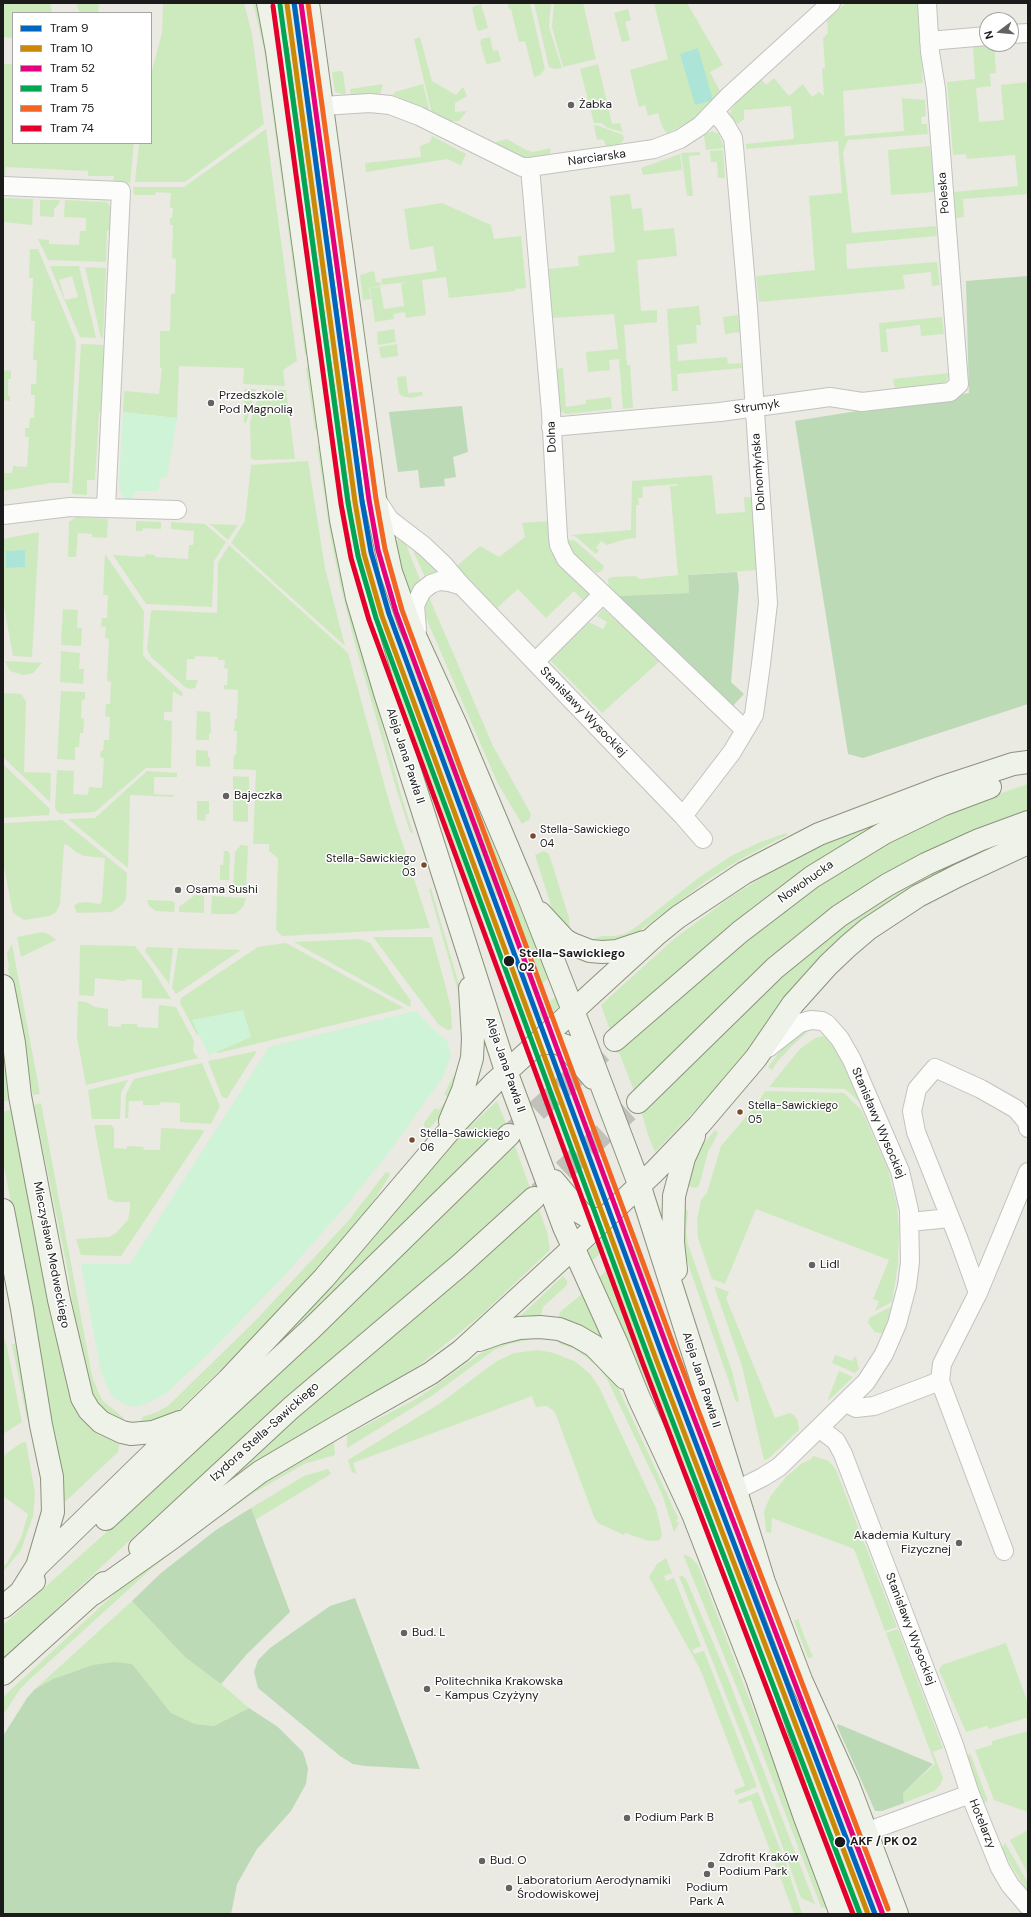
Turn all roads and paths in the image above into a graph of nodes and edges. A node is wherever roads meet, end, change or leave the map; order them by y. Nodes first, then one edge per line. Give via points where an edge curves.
1 (268, 3) edge
2 (308, 3) edge
3 (831, 3) edge
4 (927, 3) edge
5 (979, 37) edge
6 (929, 41) junction
7 (322, 106) junction
8 (715, 112) junction
9 (530, 167) junction
10 (3, 186) edge
11 (959, 384) joint
12 (754, 406) junction
13 (551, 428) junction
14 (375, 498) junction
15 (106, 507) junction
16 (177, 510) dead end
17 (3, 515) edge
18 (462, 586) junction
19 (603, 594) junction
20 (422, 652) junction
21 (535, 662) junction
22 (745, 730) junction
23 (1028, 762) edge
24 (1028, 772) edge
25 (683, 816) junction
26 (1028, 822) edge
27 (703, 839) dead end
28 (1028, 843) edge
29 (529, 898) junction
30 (657, 934) junction
31 (465, 943) junction
32 (3, 986) edge
33 (574, 1011) junction
34 (615, 1040) tunnel mouth
35 (538, 1044) junction
36 (756, 1058) junction
37 (506, 1071) junction
38 (604, 1091) junction
39 (638, 1102) tunnel mouth
40 (699, 1125) junction
41 (1028, 1128) edge
42 (510, 1136) tunnel mouth
43 (434, 1150) junction
44 (542, 1165) junction
45 (1028, 1172) edge
46 (639, 1184) junction
47 (534, 1198) tunnel mouth
48 (3, 1210) edge
49 (950, 1218) junction
50 (603, 1220) junction
51 (910, 1222) junction
52 (573, 1248) junction
53 (978, 1293) junction
54 (686, 1335) junction
55 (461, 1351) junction
56 (940, 1381) junction
57 (639, 1398) junction
58 (846, 1403) junction
59 (190, 1416) junction
60 (819, 1428) junction
61 (736, 1490) junction
62 (1004, 1551) dead end
63 (37, 1566) junction
64 (22, 1590) junction
65 (92, 1594) junction
66 (3, 1607) edge
67 (3, 1674) edge
68 (970, 1794) junction
69 (866, 1832) junction
70 (1028, 1906) edge
71 (841, 1914) edge
72 (897, 1914) edge

1 - 31 main road, Aleja Jana Pawła II via 278,59 331,449 352,573 385,693
2 - 7 main road, Aleja Jana Pawła II
3 - 8 street, Narciarska via 728,97
4 - 6 street, Poleska
5 - 6 street
6 - 11 street, Poleska via 936,97
7 - 9 street, Narciarska via 370,103 390,105 419,116 515,164
7 - 14 main road, Aleja Jana Pawła II
8 - 9 street, Narciarska via 694,131 654,149
8 - 12 street, Dolnomłyńska via 725,124 734,143
9 - 13 street, Dolna
10 - 15 street via 121,191
11 - 12 street, Strumyk via 950,392 862,402 830,397
12 - 13 street, Strumyk via 720,412
12 - 22 street, Dolnomłyńska via 768,603 754,715
13 - 19 street, Dolna via 559,545 566,559
14 - 18 street, Stanisławy Wysockiej via 390,520 424,546
14 - 20 main road, Aleja Jana Pawła II via 399,599
15 - 16 street
15 - 17 street via 56,507
18 - 20 street via 449,582 435,582 419,596 415,613
18 - 21 street, Stanisławy Wysockiej
19 - 21 street
19 - 22 street, Dolna
20 - 29 main road, Aleja Jana Pawła II via 456,725
21 - 25 street, Stanisławy Wysockiej
22 - 25 street, Dolnomłyńska via 732,752
23 - 30 main road via 1013,764 940,788 819,834 744,873
24 - 34 main road, Nowohucka via 922,814 838,860 768,909
25 - 27 street, Stanisławy Wysockiej
26 - 39 main road via 932,861 839,916 775,968
28 - 36 main road via 936,886 868,929 828,965 793,1004
29 - 30 main road via 565,940 590,951 624,950
29 - 33 main road, Aleja Jana Pawła II
30 - 33 main road
31 - 37 main road, Aleja Jana Pawła II
31 - 43 main road via 471,996 472,1058 459,1102
32 - 59 main road, Mieczysława Medweckiego via 14,1044 20,1096 56,1285 82,1398 101,1422 131,1434 153,1432
33 - 35 main road
33 - 38 main road, Aleja Jana Pawła II
35 - 37 main road
35 - 38 main road, Aleja Jana Pawła II via 554,1042 566,1046
36 - 40 main road
36 - 51 street, Stanisławy Wysockiej via 800,1023 811,1020 827,1024 840,1039 852,1060 900,1171
37 - 43 main road
37 - 44 main road, Aleja Jana Pawła II
38 - 46 main road, Aleja Jana Pawła II
40 - 46 main road
40 - 54 main road via 684,1158 674,1196 673,1211 675,1264
41 - 49 street via 1027,1122 1016,1109 981,1089 935,1068 917,1089 912,1111 916,1132
42 - 64 main road via 248,1388 77,1545
43 - 59 main road via 324,1278 228,1380
44 - 50 main road, Aleja Jana Pawła II via 578,1211 585,1216
44 - 52 main road, Aleja Jana Pawła II
45 - 53 street
46 - 50 main road
46 - 54 main road, Aleja Jana Pawła II
47 - 65 main road, Izydora Stella-Sawickiego via 436,1286 291,1408
48 - 63 main road via 52,1477 53,1512
49 - 51 street
49 - 53 street
50 - 52 main road
51 - 58 street, Stanisławy Wysockiej via 907,1286 897,1324 884,1354 864,1385
52 - 55 main road
52 - 57 main road, Aleja Jana Pawła II
53 - 56 street via 942,1364
54 - 61 main road, Aleja Jana Pawła II
55 - 57 main road via 487,1337 508,1330 530,1327 559,1329 594,1346 614,1365
55 - 65 main road via 397,1394 260,1472
56 - 58 street via 874,1406 856,1408
56 - 62 street
57 - 71 main road, Aleja Jana Pawła II via 698,1528 759,1686
58 - 60 street, Stanisławy Wysockiej
59 - 63 main road
60 - 61 street, Stanisławy Wysockiej via 772,1472
60 - 68 street, Stanisławy Wysockiej via 836,1441 843,1454 954,1745
61 - 69 main road, Aleja Jana Pawła II via 764,1582 793,1660 848,1784
63 - 64 main road
64 - 66 main road
65 - 67 main road, Izydora Stella-Sawickiego
68 - 69 street, Hotelarzy
68 - 70 street, Hotelarzy via 1000,1868
69 - 72 main road, Aleja Jana Pawła II

